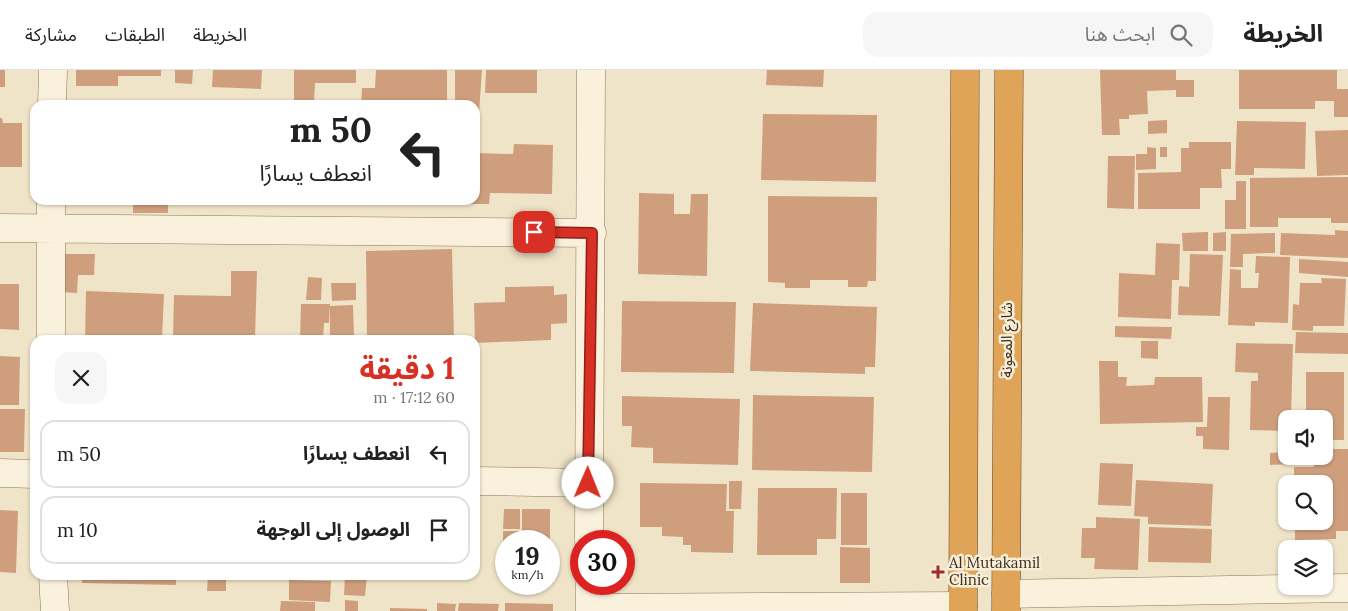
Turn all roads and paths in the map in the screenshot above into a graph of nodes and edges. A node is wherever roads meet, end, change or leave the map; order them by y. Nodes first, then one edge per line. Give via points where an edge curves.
1 (53, 70) edge
2 (591, 70) edge
3 (965, 70) edge
4 (1009, 70) edge
5 (52, 100) edge
6 (51, 205) edge
7 (0, 228) edge
8 (51, 229) junction
9 (592, 233) junction
10 (51, 335) edge
11 (0, 472) edge
12 (30, 474) edge
13 (480, 481) edge
14 (588, 483) junction
15 (589, 530) edge
16 (54, 580) edge
17 (1348, 588) edge
18 (590, 601) edge
19 (1006, 602) edge
20 (963, 608) edge
21 (55, 611) edge

1 - 5 street
2 - 9 street
3 - 20 highway
4 - 19 highway, شارع المعونة
6 - 8 street
7 - 8 street
8 - 9 street
8 - 10 street
9 - 14 street
11 - 12 street
13 - 14 street
14 - 15 street
16 - 21 street
17 - 19 street
18 - 20 street

